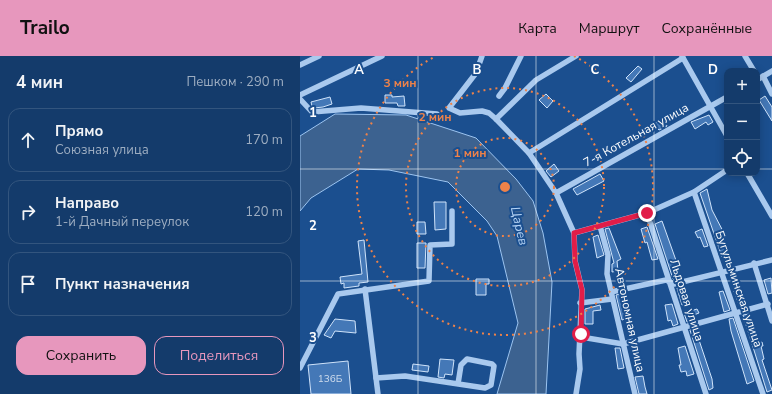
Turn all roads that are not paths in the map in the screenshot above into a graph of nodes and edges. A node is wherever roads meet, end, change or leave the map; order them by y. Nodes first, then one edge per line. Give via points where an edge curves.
1 (319, 56) edge
2 (382, 56) edge
3 (482, 56) edge
4 (521, 56) edge
5 (576, 56) edge
6 (745, 56) edge
7 (683, 57) edge
8 (300, 65) edge
9 (752, 68) edge
10 (772, 71) edge
11 (760, 77) edge
12 (760, 79) edge
13 (772, 94) edge
14 (300, 95) edge
15 (498, 96) dead end
16 (300, 99) edge
17 (724, 99) edge
18 (711, 106) junction
19 (438, 114) dead end
20 (496, 119) junction
21 (724, 130) edge
22 (529, 153) junction
23 (724, 172) edge
24 (749, 176) edge
25 (694, 192) junction
26 (556, 193) junction
27 (452, 211) dead end
28 (647, 213) junction
29 (772, 216) edge
30 (600, 226) junction
31 (574, 233) junction
32 (772, 260) edge
33 (754, 264) junction
34 (722, 272) junction
35 (670, 282) junction
36 (364, 289) junction
37 (611, 292) junction
38 (612, 299) junction
39 (580, 303) junction
40 (767, 304) junction
41 (736, 314) junction
42 (772, 321) edge
43 (685, 328) junction
44 (581, 336) junction
45 (623, 344) junction
46 (300, 368) edge
47 (376, 378) junction
48 (458, 384) junction
49 (378, 394) edge
50 (576, 394) edge
51 (635, 394) edge
52 (706, 394) edge
53 (763, 394) edge

1 - 8 street
2 - 14 street
3 - 20 street via 476,73 449,108 460,113 482,110
4 - 15 street via 505,88
5 - 20 street via 536,80
6 - 9 street
7 - 18 street
7 - 22 street
10 - 11 street
12 - 13 street
16 - 19 street via 312,112 361,108
17 - 18 street, 7-я Котельная улица
18 - 21 street
18 - 26 street, 7-я Котельная улица
20 - 22 street
22 - 26 street
23 - 25 street
24 - 29 street
25 - 28 street
25 - 34 street, Бугульминская улица
26 - 31 street
27 - 36 street via 452,244 430,245 429,280
28 - 30 street
28 - 35 street, Льдовая улица
30 - 31 street
30 - 37 street, Автономная улица via 608,255 607,274
31 - 39 street via 575,261 582,290
32 - 33 street
33 - 34 street
33 - 40 street
34 - 35 street via 674,284
34 - 41 street, Бугульминская улица
35 - 37 street via 666,280
35 - 43 street, Льдовая улица
36 - 46 street via 338,294
36 - 47 street
37 - 38 street, Автономная улица
38 - 39 street
38 - 45 street, Автономная улица
39 - 44 street
40 - 41 street
40 - 42 street
41 - 43 street
41 - 53 street, Бугульминская улица
43 - 45 street
43 - 52 street, Льдовая улица
44 - 45 street
44 - 50 street
45 - 51 street, Автономная улица
47 - 48 street via 405,376
47 - 49 street
48 - 48 street via 489,388 494,366 467,359 461,365

